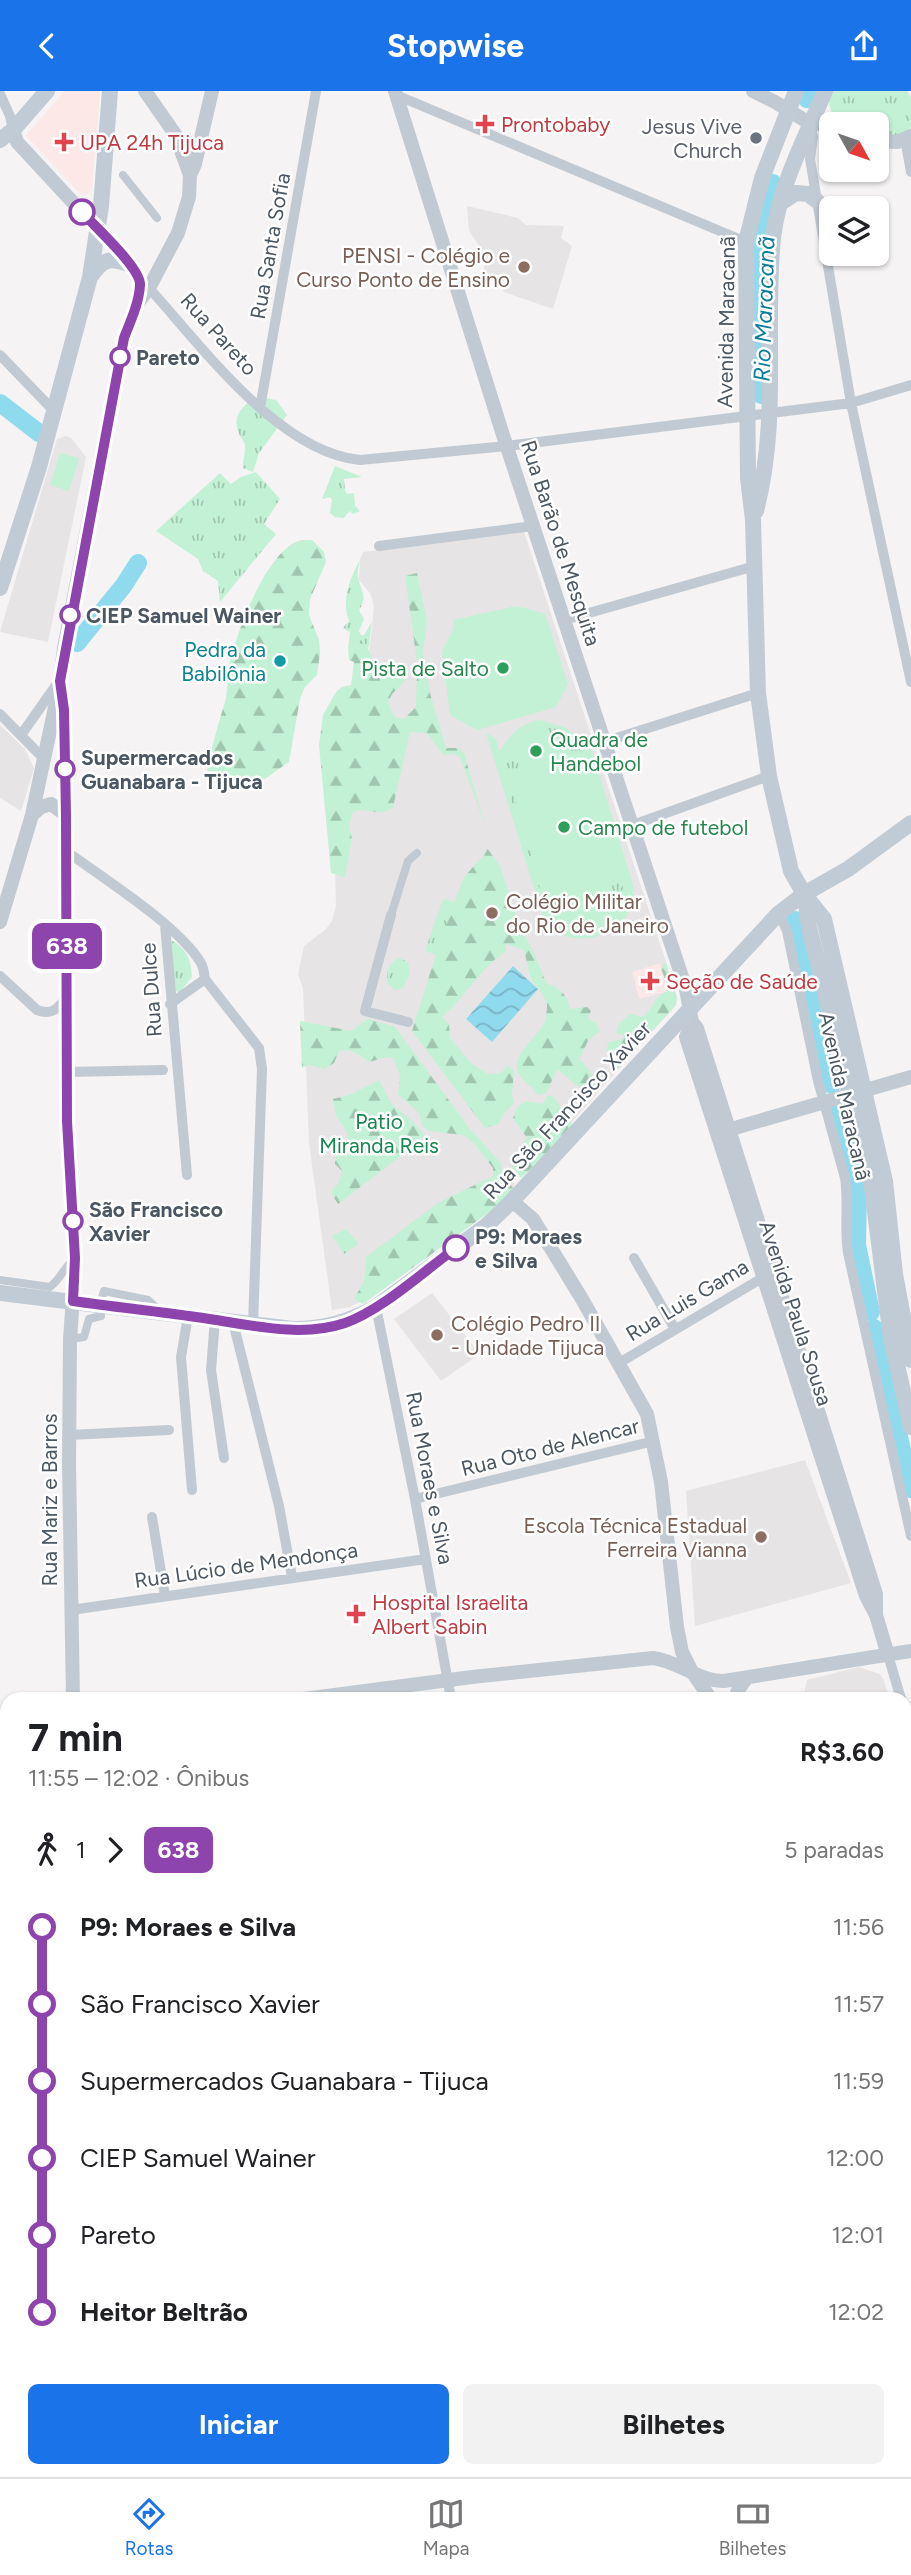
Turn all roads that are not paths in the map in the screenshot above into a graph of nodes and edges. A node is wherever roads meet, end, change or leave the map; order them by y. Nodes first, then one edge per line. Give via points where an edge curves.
1 (47, 91) edge
2 (110, 91) edge
3 (145, 91) edge
4 (212, 91) edge
5 (316, 91) edge
6 (753, 91) edge
7 (796, 91) edge
8 (825, 91) edge
9 (395, 93) edge
10 (0, 94) edge
11 (788, 109) junction
12 (811, 124) junction
13 (819, 124) edge
14 (13, 130) junction
15 (908, 138) edge
16 (0, 140) edge
17 (889, 143) edge
18 (911, 172) edge
19 (123, 175) dead end
20 (190, 175) junction
21 (762, 178) junction
22 (783, 196) junction
23 (817, 201) junction
24 (157, 218) dead end
25 (97, 230) junction
26 (746, 242) junction
27 (169, 253) junction
28 (131, 265) junction
29 (90, 277) junction
30 (149, 288) junction
31 (136, 306) junction
32 (0, 355) edge
33 (911, 385) edge
34 (851, 403) junction
35 (260, 408) junction
36 (54, 411) junction
37 (771, 412) junction
38 (746, 415) junction
39 (507, 446) junction
40 (753, 520) junction
41 (533, 526) junction
42 (379, 546) dead end
43 (6, 548) edge
44 (755, 566) junction
45 (0, 588) edge
46 (564, 620) junction
47 (911, 682) edge
48 (59, 685) junction
49 (758, 693) junction
50 (0, 714) edge
51 (21, 735) junction
52 (604, 742) junction
53 (45, 760) junction
54 (769, 776) junction
55 (32, 815) junction
56 (66, 815) junction
57 (911, 823) edge
58 (630, 826) junction
59 (66, 851) junction
60 (417, 853) dead end
61 (804, 894) junction
62 (779, 913) junction
63 (391, 915) joint
64 (0, 922) edge
65 (165, 925) junction
66 (0, 976) edge
67 (205, 979) junction
68 (68, 995) junction
69 (170, 1004) junction
70 (691, 1015) junction
71 (408, 1022) dead end
72 (163, 1070) dead end
73 (67, 1072) junction
74 (911, 1077) edge
75 (856, 1094) junction
76 (824, 1103) junction
77 (722, 1132) junction
78 (187, 1175) dead end
79 (512, 1201) junction
80 (75, 1258) junction
81 (634, 1258) dead end
82 (769, 1274) junction
83 (0, 1280) edge
84 (0, 1293) edge
85 (73, 1301) junction
86 (100, 1305) junction
87 (376, 1307) junction
88 (188, 1316) junction
89 (215, 1319) junction
90 (233, 1322) junction
91 (253, 1325) junction
92 (675, 1329) junction
93 (70, 1339) junction
94 (911, 1360) edge
95 (619, 1363) junction
96 (911, 1427) edge
97 (169, 1430) dead end
98 (70, 1435) junction
99 (654, 1441) junction
100 (224, 1458) dead end
101 (192, 1490) dead end
102 (415, 1499) junction
103 (908, 1508) edge
104 (152, 1517) dead end
105 (911, 1536) edge
106 (426, 1559) junction
107 (292, 1577) junction
108 (165, 1596) junction
109 (71, 1611) junction
110 (911, 1651) edge
111 (888, 1655) junction
112 (692, 1672) junction
113 (746, 1679) junction
114 (447, 1680) junction
115 (73, 1692) edge
116 (356, 1692) edge
117 (450, 1692) edge
118 (705, 1692) edge
119 (738, 1692) edge
120 (899, 1692) edge

1 - 14 main road
2 - 25 main road
3 - 20 street via 175,134
4 - 20 street
5 - 35 street, Rua Santa Sofia
6 - 11 street
7 - 11 main road, Avenida Maracanã
8 - 12 main road, Avenida Maracanã
9 - 26 street
9 - 39 street, Rua Barão de Mesquita
10 - 14 street
11 - 12 street
11 - 21 main road, Avenida Maracanã
12 - 13 street
12 - 22 main road, Avenida Maracanã
12 - 23 street via 810,159
14 - 16 main road
14 - 25 street via 17,142
15 - 17 street
15 - 18 street
19 - 24 street
20 - 27 street via 189,197
21 - 22 main road via 778,173
21 - 26 main road, Avenida Maracanã
22 - 23 main road via 808,194
22 - 37 main road, Avenida Maracanã via 774,235
23 - 34 street
25 - 28 street
25 - 29 main road
26 - 38 main road, Avenida Maracanã
27 - 28 street via 151,267
27 - 30 street
28 - 29 main road via 112,259
28 - 31 street via 140,283
29 - 36 main road
30 - 31 street
30 - 35 street, Rua Pareto
31 - 48 street via 124,338
32 - 36 street
33 - 34 street, Rua Pareto
34 - 37 street, Rua Pareto
34 - 47 street
35 - 39 street, Rua Pareto via 344,459
36 - 43 main road
37 - 38 street, Rua Pareto
37 - 40 main road, Avenida Maracanã via 765,476
38 - 39 street, Rua Pareto
38 - 40 main road, Avenida Maracanã
39 - 41 street, Rua Barão de Mesquita
40 - 44 main road, Avenida Maracanã
41 - 42 street
41 - 46 street, Rua Barão de Mesquita
43 - 45 main road
44 - 46 street
44 - 49 main road, Avenida Maracanã
46 - 52 street, Rua Barão de Mesquita
48 - 51 street
48 - 53 street
48 - 56 street, Rua Mariz e Barros via 64,710
49 - 52 street
49 - 54 main road, Avenida Maracanã
50 - 51 street
51 - 53 street
52 - 58 street, Rua Barão de Mesquita
53 - 55 street
54 - 58 street
54 - 61 main road, Avenida Maracanã via 789,865
55 - 56 street via 51,804
55 - 64 street
56 - 59 street, Rua Mariz e Barros
57 - 61 main road, Rua São Francisco Xavier
58 - 70 street, Rua Barão de Mesquita
59 - 65 street, Rua Dulce
59 - 68 street, Rua Mariz e Barros
60 - 63 street via 408,861
61 - 62 main road, Rua São Francisco Xavier
61 - 75 main road, Avenida Maracanã via 808,927
62 - 70 main road, Rua São Francisco Xavier
62 - 76 street, Avenida Maracanã via 787,931
63 - 71 street via 365,1011
65 - 67 street via 203,965
65 - 69 street, Rua Dulce
66 - 68 street via 44,1013 60,1007
67 - 69 street
67 - 91 street via 258,1048 262,1069
68 - 73 street, Rua Mariz e Barros
69 - 78 street, Rua Dulce
70 - 77 street, Avenida Paula Sousa via 686,1037 705,1075
70 - 79 main road, Rua São Francisco Xavier
72 - 73 street
73 - 80 street, Rua Mariz e Barros
74 - 75 street
75 - 76 street
75 - 94 main road, Avenida Maracanã via 885,1181
75 - 96 main road, Avenida Maracanã via 891,1338
76 - 77 street
76 - 103 street, Avenida Maracanã via 847,1189 844,1228 848,1253
77 - 82 street, Avenida Paula Sousa
79 - 87 main road, Rua São Francisco Xavier via 486,1226
79 - 95 street via 533,1220
80 - 83 street via 50,1287
80 - 85 street, Rua Mariz e Barros
81 - 92 street
82 - 92 street, Rua Luis Gama
82 - 111 street, Avenida Paula Sousa
84 - 85 main road, Rua São Francisco Xavier
85 - 86 main road, Rua São Francisco Xavier
85 - 93 street, Rua Mariz e Barros
86 - 88 main road, Rua São Francisco Xavier
86 - 93 street via 100,1316 89,1319 84,1337
87 - 91 main road, Rua São Francisco Xavier via 344,1323 320,1328
87 - 102 street, Rua Moraes e Silva
88 - 89 main road, Rua São Francisco Xavier
88 - 101 street via 181,1357
89 - 90 main road, Rua São Francisco Xavier
89 - 100 street via 211,1370
90 - 91 main road, Rua São Francisco Xavier
90 - 107 street
92 - 95 street, Rua Luis Gama
93 - 98 street, Rua Mariz e Barros
95 - 99 street via 646,1414
97 - 98 street
98 - 109 street, Rua Mariz e Barros
99 - 102 street, Rua Oto de Alencar
99 - 112 street via 677,1627
102 - 106 street, Rua Moraes e Silva
103 - 105 street, Avenida Maracanã
104 - 108 street
106 - 107 street, Rua Lúcio de Mendonça
106 - 114 street, Rua Moraes e Silva
107 - 108 street, Rua Lúcio de Mendonça
108 - 109 street, Rua Lúcio de Mendonça
109 - 115 street, Rua Mariz e Barros
110 - 111 street
111 - 113 street
111 - 120 street, Avenida Paula Sousa
112 - 113 street via 714,1681
112 - 114 street via 653,1658
112 - 118 street
113 - 119 street
114 - 116 street
114 - 117 street, Rua Moraes e Silva

